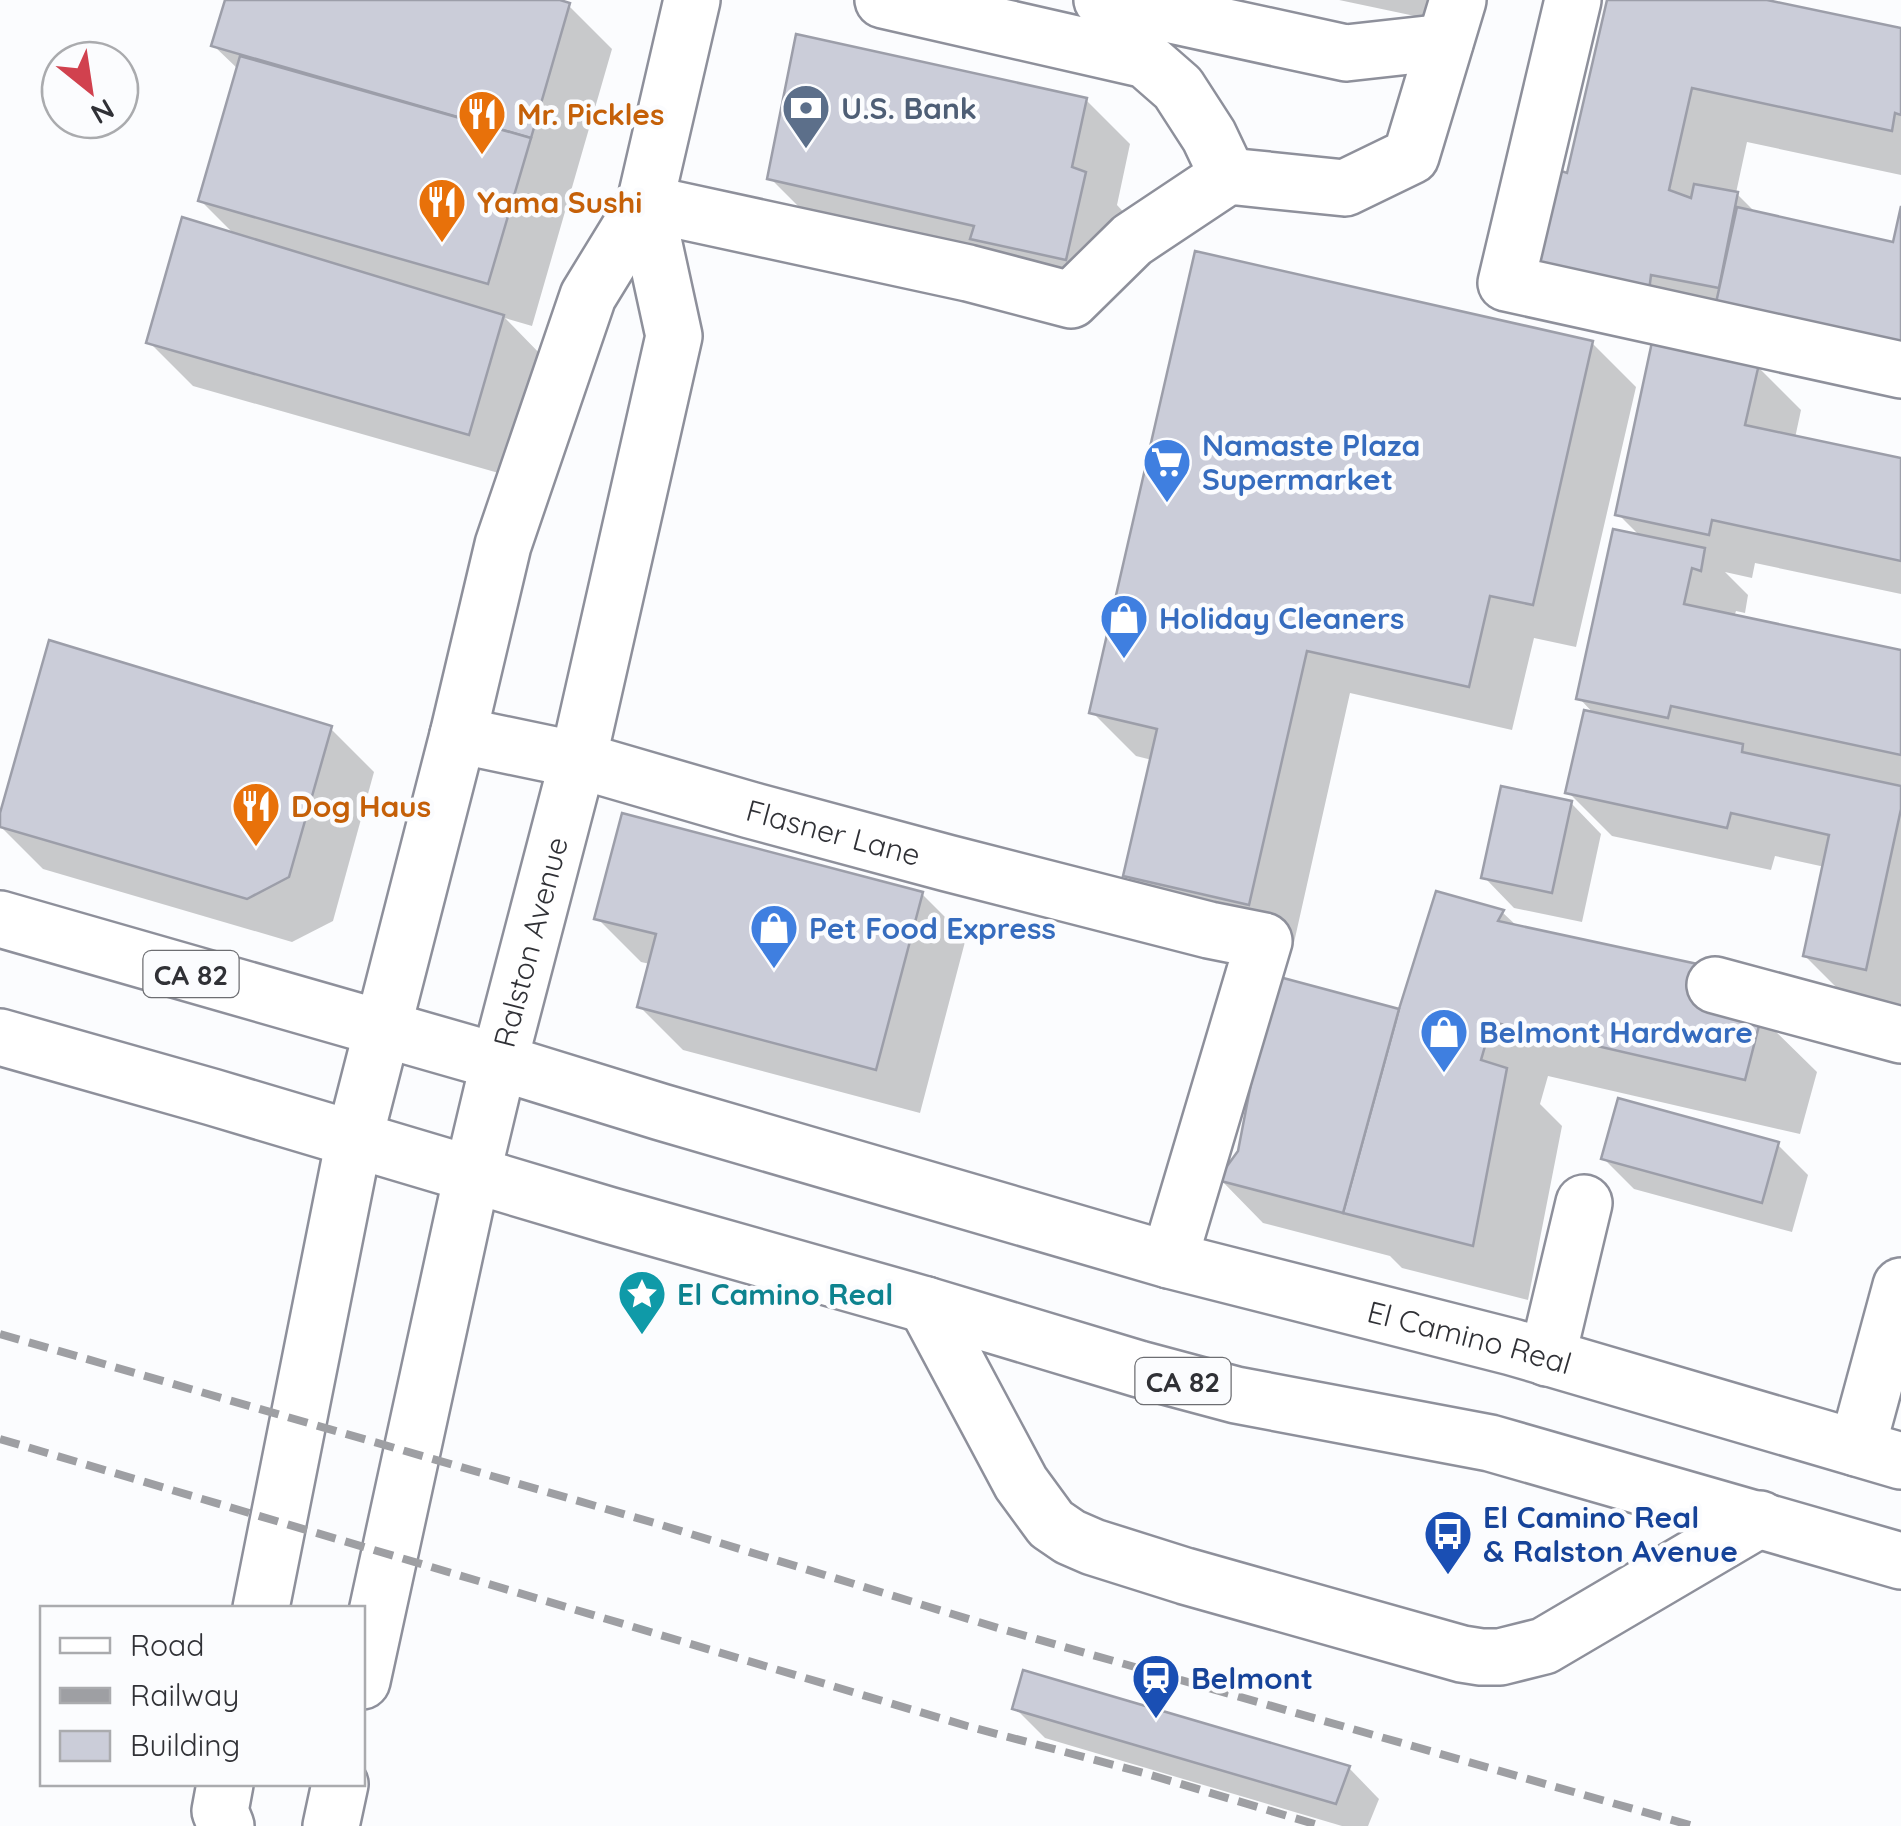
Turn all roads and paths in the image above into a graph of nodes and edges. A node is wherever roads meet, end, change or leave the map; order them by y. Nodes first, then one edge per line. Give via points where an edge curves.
1 (692, 0) edge
2 (883, 0) edge
3 (1102, 0) edge
4 (1573, 0) edge
5 (1452, 21) edge
6 (1228, 176) junction
7 (645, 204) junction
8 (1901, 370) edge
9 (458, 735) junction
10 (578, 760) junction
11 (0, 919) edge
12 (1715, 985) dead end
13 (381, 1029) junction
14 (1901, 1035) edge
15 (0, 1037) edge
16 (499, 1062) junction
17 (354, 1140) junction
18 (472, 1175) junction
19 (1584, 1203) dead end
20 (1170, 1260) junction
21 (1901, 1286) edge
22 (926, 1305) junction
23 (1547, 1358) junction
24 (1879, 1454) edge
25 (1760, 1519) junction
26 (1901, 1561) edge
27 (260, 1606) edge
28 (365, 1667) edge
29 (225, 1786) edge
30 (340, 1786) edge
31 (226, 1826) edge
32 (331, 1826) edge

1 - 7 main road, Ralston Avenue
2 - 6 main road via 1146,60 1178,88
3 - 5 main road via 1346,52
4 - 8 main road via 1506,284
5 - 6 main road via 1411,156 1344,188
6 - 7 main road via 1132,240 1071,300
7 - 9 main road, Ralston Avenue via 588,296 503,545
7 - 10 main road, Ralston Avenue via 674,336
9 - 10 main road, Flasner Lane
9 - 13 main road, Ralston Avenue
10 - 16 main road, Ralston Avenue
10 - 20 main road, Flasner Lane via 1264,940
11 - 13 main road, El Camino Real / CA 82
12 - 14 main road
13 - 16 main road, El Camino Real / CA 82
13 - 17 main road, Ralston Avenue
15 - 17 main road, CA 82
16 - 18 main road, Ralston Avenue
16 - 20 main road, El Camino Real / CA 82
17 - 18 main road, CA 82
17 - 27 main road, Ralston Avenue
18 - 22 main road, CA 82
18 - 28 main road, Ralston Avenue
19 - 23 main road
20 - 23 main road, El Camino Real / CA 82
21 - 24 main road
22 - 25 main road, CA 82 via 1236,1395 1490,1443
22 - 25 main road via 1021,1483 1070,1537 1462,1654 1500,1657 1544,1646
23 - 24 main road, El Camino Real / CA 82
25 - 26 main road, CA 82
29 - 31 main road via 220,1811
30 - 32 main road

